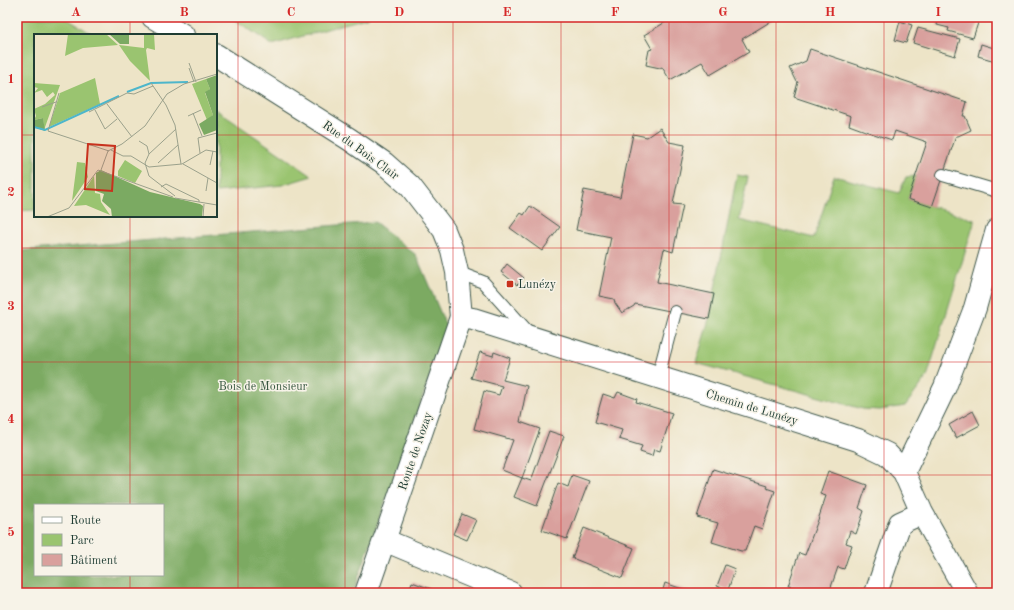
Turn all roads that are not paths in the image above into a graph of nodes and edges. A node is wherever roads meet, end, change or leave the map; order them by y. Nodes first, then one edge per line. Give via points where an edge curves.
1 (153, 17) edge
2 (181, 34) edge
3 (217, 56) edge
4 (943, 175) dead end
5 (997, 192) edge
6 (997, 230) edge
7 (457, 272) junction
8 (675, 312) dead end
9 (461, 313) junction
10 (534, 338) junction
11 (658, 377) junction
12 (904, 472) junction
13 (922, 513) junction
14 (384, 540) junction
15 (366, 593) edge
16 (511, 593) edge
17 (876, 593) edge
18 (968, 593) edge

1 - 2 street
3 - 7 street, Rue du Bois Clair via 349,139 384,163 410,186 444,230
4 - 5 lane
6 - 12 street via 974,308 946,387
7 - 9 street, Rue du Bois Clair
7 - 10 lane via 483,282
8 - 11 lane
9 - 10 street, Chemin de Lunézy
9 - 14 street, Route de Nozay
10 - 11 street, Chemin de Lunézy
11 - 12 street, Chemin de Lunézy via 858,440 887,454
12 - 13 street, Chemin de Lunézy
13 - 17 street via 900,523
13 - 18 street, Chemin de Lunézy
14 - 15 street, Route de Nozay
14 - 16 street

